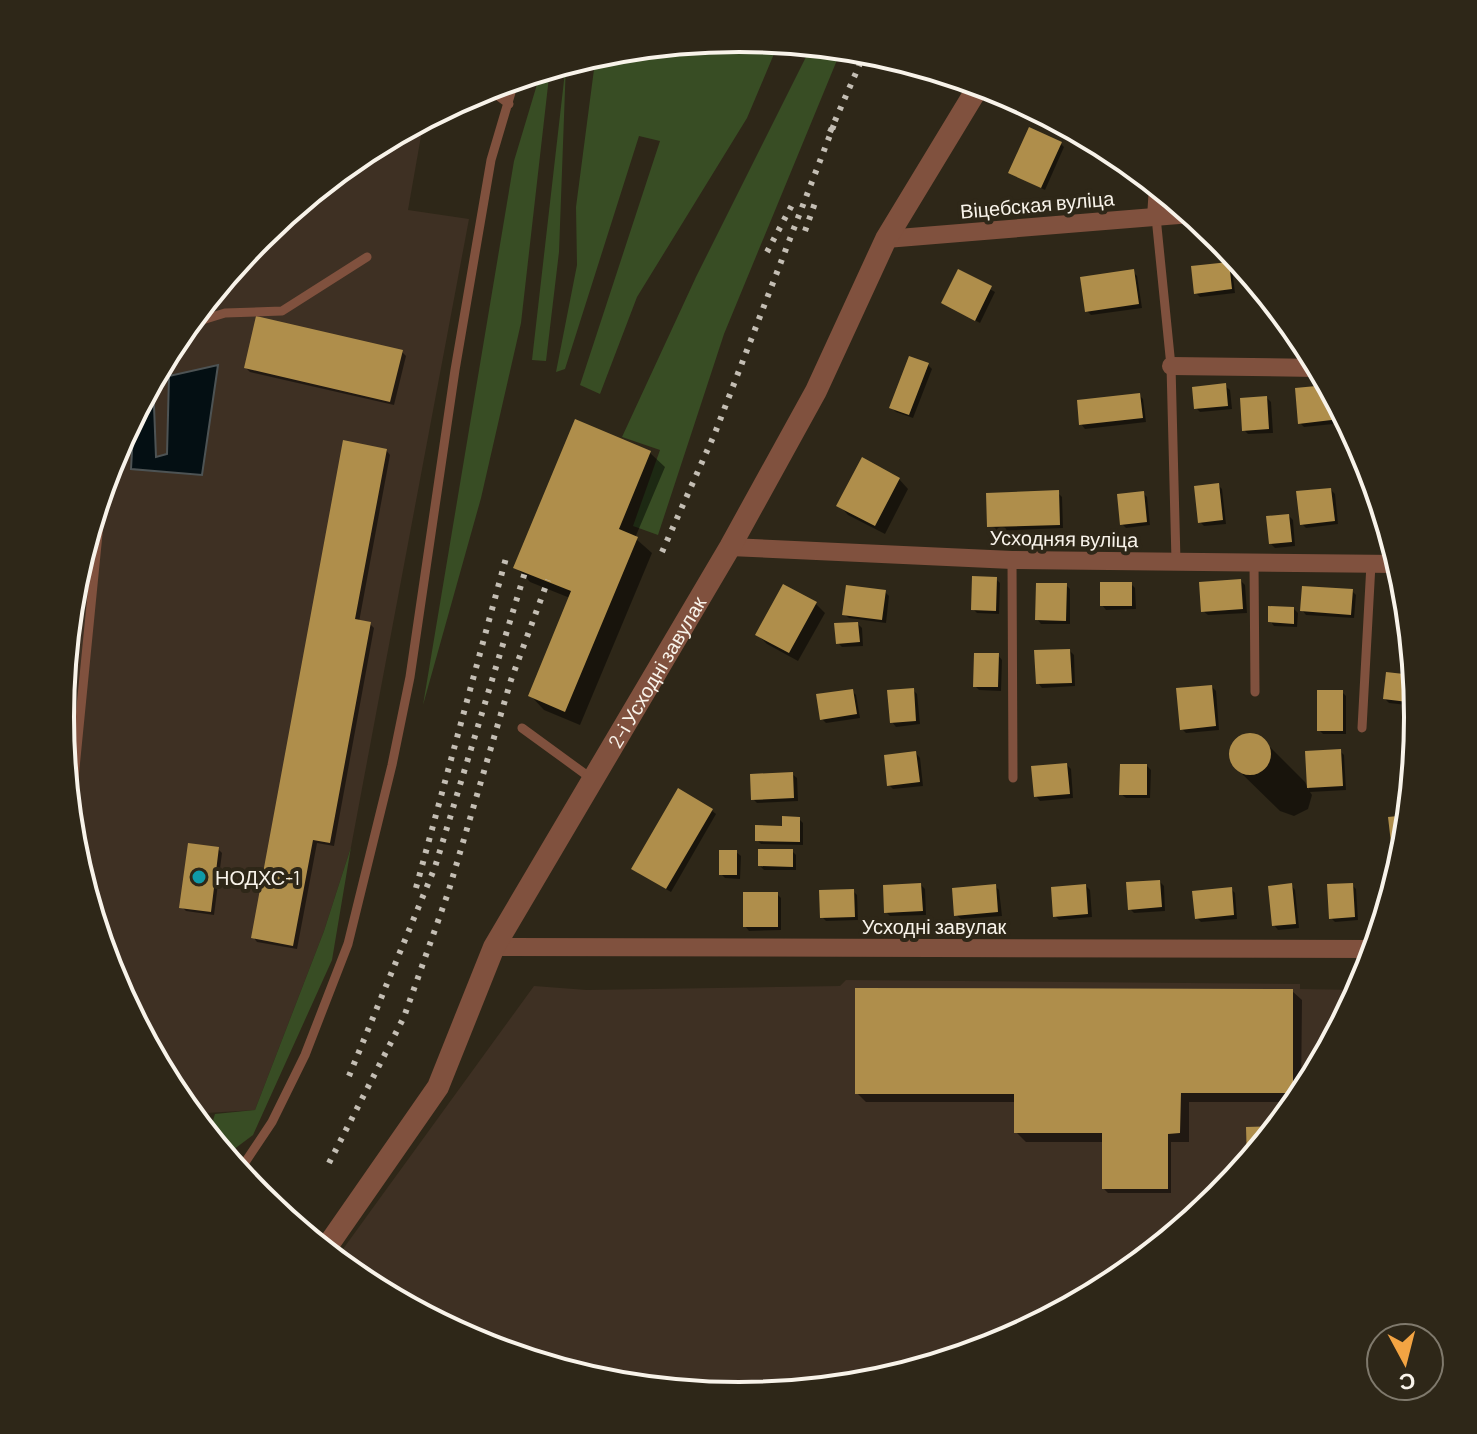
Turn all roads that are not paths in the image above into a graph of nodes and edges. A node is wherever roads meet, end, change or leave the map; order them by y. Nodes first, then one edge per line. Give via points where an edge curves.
1 (512, 92) edge
2 (973, 95) edge
3 (499, 97) edge
4 (509, 104) junction
5 (1157, 201) edge
6 (1175, 215) edge
7 (1156, 217) junction
8 (886, 239) junction
9 (367, 257) dead end
10 (206, 319) edge
11 (1171, 366) junction
12 (1303, 368) edge
13 (97, 541) edge
14 (730, 547) junction
15 (1012, 560) junction
16 (1176, 561) junction
17 (1254, 562) junction
18 (1371, 564) junction
19 (1386, 564) edge
20 (1255, 692) dead end
21 (522, 728) dead end
22 (1362, 728) dead end
23 (75, 764) edge
24 (1013, 778) dead end
25 (592, 779) junction
26 (494, 947) junction
27 (1361, 949) edge
28 (245, 1162) edge
29 (330, 1242) edge

1 - 4 lane
2 - 8 street, 2-і Усходні завулак
3 - 4 lane
4 - 28 lane via 491,160 410,677 352,929 305,1055
5 - 7 street
6 - 7 street, Віцебская вуліца
7 - 8 street, Віцебская вуліца
7 - 11 lane
8 - 14 street, 2-і Усходні завулак via 816,391
9 - 10 lane via 282,311
11 - 12 street
11 - 16 lane
13 - 23 lane
14 - 15 street, Усходняя вуліца
14 - 25 street, 2-і Усходні завулак
15 - 16 street, Усходняя вуліца
15 - 24 lane
16 - 17 street, Усходняя вуліца
17 - 18 street, Усходняя вуліца
17 - 20 lane
18 - 19 street, Усходняя вуліца
18 - 22 lane
21 - 25 lane
25 - 26 street, 2-і Усходні завулак
26 - 27 street, Усходні завулак
26 - 29 street, 2-і Усходні завулак via 438,1087

